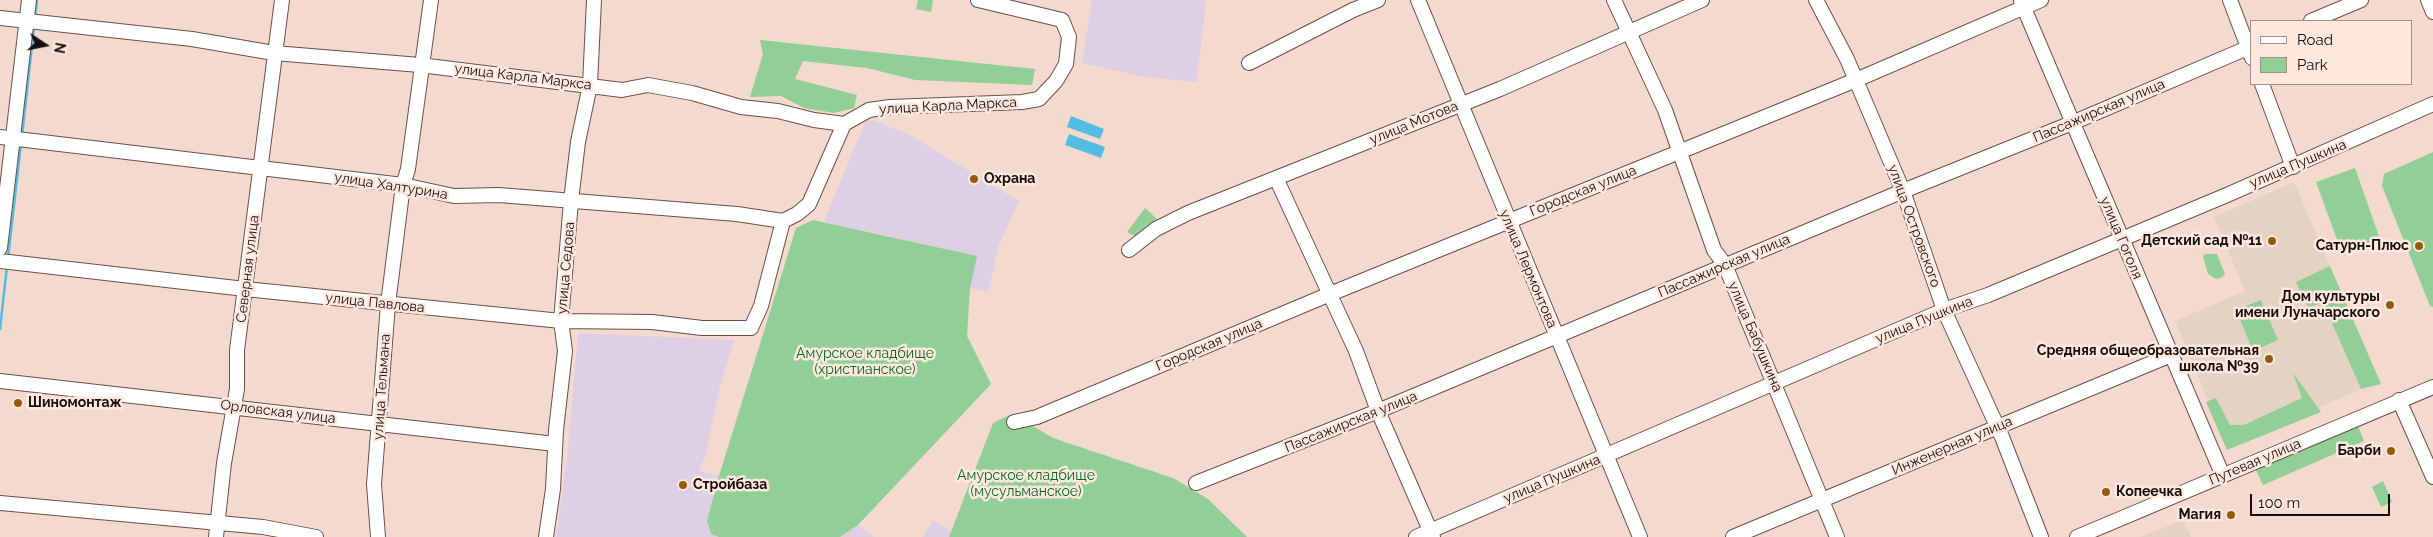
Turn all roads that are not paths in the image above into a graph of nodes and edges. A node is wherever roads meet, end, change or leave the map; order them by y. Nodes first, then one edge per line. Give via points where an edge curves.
1 (29, 0) edge
2 (282, 0) edge
3 (431, 0) edge
4 (594, 0) edge
5 (978, 0) edge
6 (1378, 0) edge
7 (1418, 0) edge
8 (1614, 0) edge
9 (1702, 0) edge
10 (1816, 0) edge
11 (2040, 0) edge
12 (2230, 0) edge
13 (2361, 0) edge
14 (2428, 0) edge
15 (2023, 4) edge
16 (2433, 12) edge
17 (0, 18) edge
18 (2313, 20) edge
19 (26, 21) junction
20 (1630, 30) junction
21 (2250, 50) edge
22 (274, 53) junction
23 (1249, 63) dead end
24 (420, 65) junction
25 (1856, 80) junction
26 (590, 85) junction
27 (2262, 85) edge
28 (1461, 103) junction
29 (2433, 104) edge
30 (2072, 123) junction
31 (844, 124) junction
32 (7, 138) edge
33 (1679, 152) junction
34 (260, 166) junction
35 (2293, 167) junction
36 (1276, 178) junction
37 (403, 185) junction
38 (1903, 191) junction
39 (572, 201) junction
40 (783, 221) junction
41 (1508, 221) junction
42 (2121, 239) junction
43 (0, 248) edge
44 (1129, 250) dead end
45 (0, 261) edge
46 (1725, 265) junction
47 (245, 289) junction
48 (1330, 294) junction
49 (388, 304) junction
50 (1944, 310) junction
51 (562, 321) junction
52 (1557, 337) junction
53 (2171, 354) junction
54 (0, 381) edge
55 (1775, 384) junction
56 (2433, 387) edge
57 (2399, 400) junction
58 (234, 407) junction
59 (1378, 411) junction
60 (1014, 422) dead end
61 (379, 424) junction
62 (1997, 428) junction
63 (555, 444) junction
64 (1605, 456) junction
65 (2223, 476) junction
66 (2433, 476) edge
67 (1196, 483) dead end
68 (1821, 501) junction
69 (0, 503) edge
70 (217, 530) edge
71 (1431, 534) edge
72 (316, 537) edge
73 (378, 537) edge
74 (546, 537) edge
75 (1416, 537) edge
76 (1640, 537) edge
77 (1733, 537) edge
78 (1836, 537) edge
79 (2041, 537) edge
80 (2077, 537) edge

1 - 19 street
2 - 22 street, Северная улица
3 - 24 street, улица Тельмана
4 - 26 street, улица Седова
5 - 31 street, улица Карла Маркса via 1062,20 1069,37 1066,64 1039,99 890,106 869,110
6 - 23 street
7 - 28 street, улица Лермонтова
8 - 20 street, улица Бабушкина
9 - 20 street, улица Мотова
10 - 25 street, улица Островского
11 - 15 street, Городская улица
12 - 21 street
13 - 18 street
14 - 16 street
15 - 25 street, Городская улица
15 - 30 street, улица Гоголя
17 - 19 street, улица Карла Маркса
19 - 22 street, улица Карла Маркса via 192,39
19 - 32 street
20 - 28 street, улица Мотова via 1500,89
20 - 33 street, улица Бабушкина via 1665,110
21 - 30 street, Пассажирская улица
22 - 24 street, улица Карла Маркса
22 - 34 street, Северная улица
24 - 26 street, улица Карла Маркса
24 - 37 street, улица Тельмана via 408,169
25 - 33 street, Городская улица
25 - 38 street, улица Островского
26 - 31 street, улица Карла Маркса via 622,90 648,86 692,93 741,108 778,111
26 - 39 street, улица Седова via 578,142
27 - 35 street
28 - 36 street, улица Мотова
28 - 41 street, улица Лермонтова
29 - 35 street, улица Пушкина
30 - 38 street, Пассажирская улица
30 - 42 street, улица Гоголя
31 - 40 street via 809,204
32 - 34 street, улица Халтурина
32 - 43 street
33 - 41 street, Городская улица
33 - 46 street, улица Бабушкина via 1714,250
34 - 37 street, улица Халтурина
34 - 47 street, Северная улица
35 - 42 street, улица Пушкина
36 - 44 street, улица Мотова via 1188,213 1156,229
36 - 48 street
37 - 39 street, улица Халтурина via 454,196 499,195
37 - 49 street, улица Тельмана
38 - 46 street, Пассажирская улица
38 - 50 street, улица Островского
39 - 40 street, улица Халтурина via 737,214
39 - 51 street, улица Седова
40 - 51 street, улица Павлова via 761,306 751,328
41 - 48 street, Городская улица
41 - 52 street, улица Лермонтова
42 - 50 street, улица Пушкина via 1988,296
42 - 53 street, улица Гоголя
45 - 47 street, улица Павлова
46 - 52 street, Пассажирская улица
46 - 55 street, улица Бабушкина
47 - 49 street, улица Павлова
47 - 58 street, Северная улица
48 - 59 street
48 - 60 street, Городская улица via 1037,417
49 - 51 street, улица Павлова
49 - 61 street, улица Тельмана
50 - 55 street, улица Пушкина
50 - 62 street, улица Островского
51 - 63 street, улица Седова via 565,351
52 - 59 street, Пассажирская улица
52 - 64 street, улица Лермонтова
53 - 62 street, Инженерная улица
53 - 65 street, улица Гоголя
54 - 58 street, Орловская улица
55 - 64 street, улица Пушкина
55 - 68 street, улица Бабушкина
56 - 57 street, Путевая улица
57 - 65 street, Путевая улица
57 - 66 street
58 - 61 street, Орловская улица
58 - 70 street, Северная улица
59 - 67 street, Пассажирская улица
59 - 71 street
61 - 63 street, Орловская улица
61 - 73 street, улица Тельмана via 374,484
62 - 68 street, Инженерная улица
62 - 79 street, улица Островского
63 - 74 street, улица Седова
64 - 71 street, улица Пушкина
64 - 76 street, улица Лермонтова
65 - 80 street, Путевая улица
68 - 77 street, Инженерная улица
68 - 78 street, улица Бабушкина
69 - 70 street
70 - 72 street via 263,527
71 - 75 street, улица Пушкина

